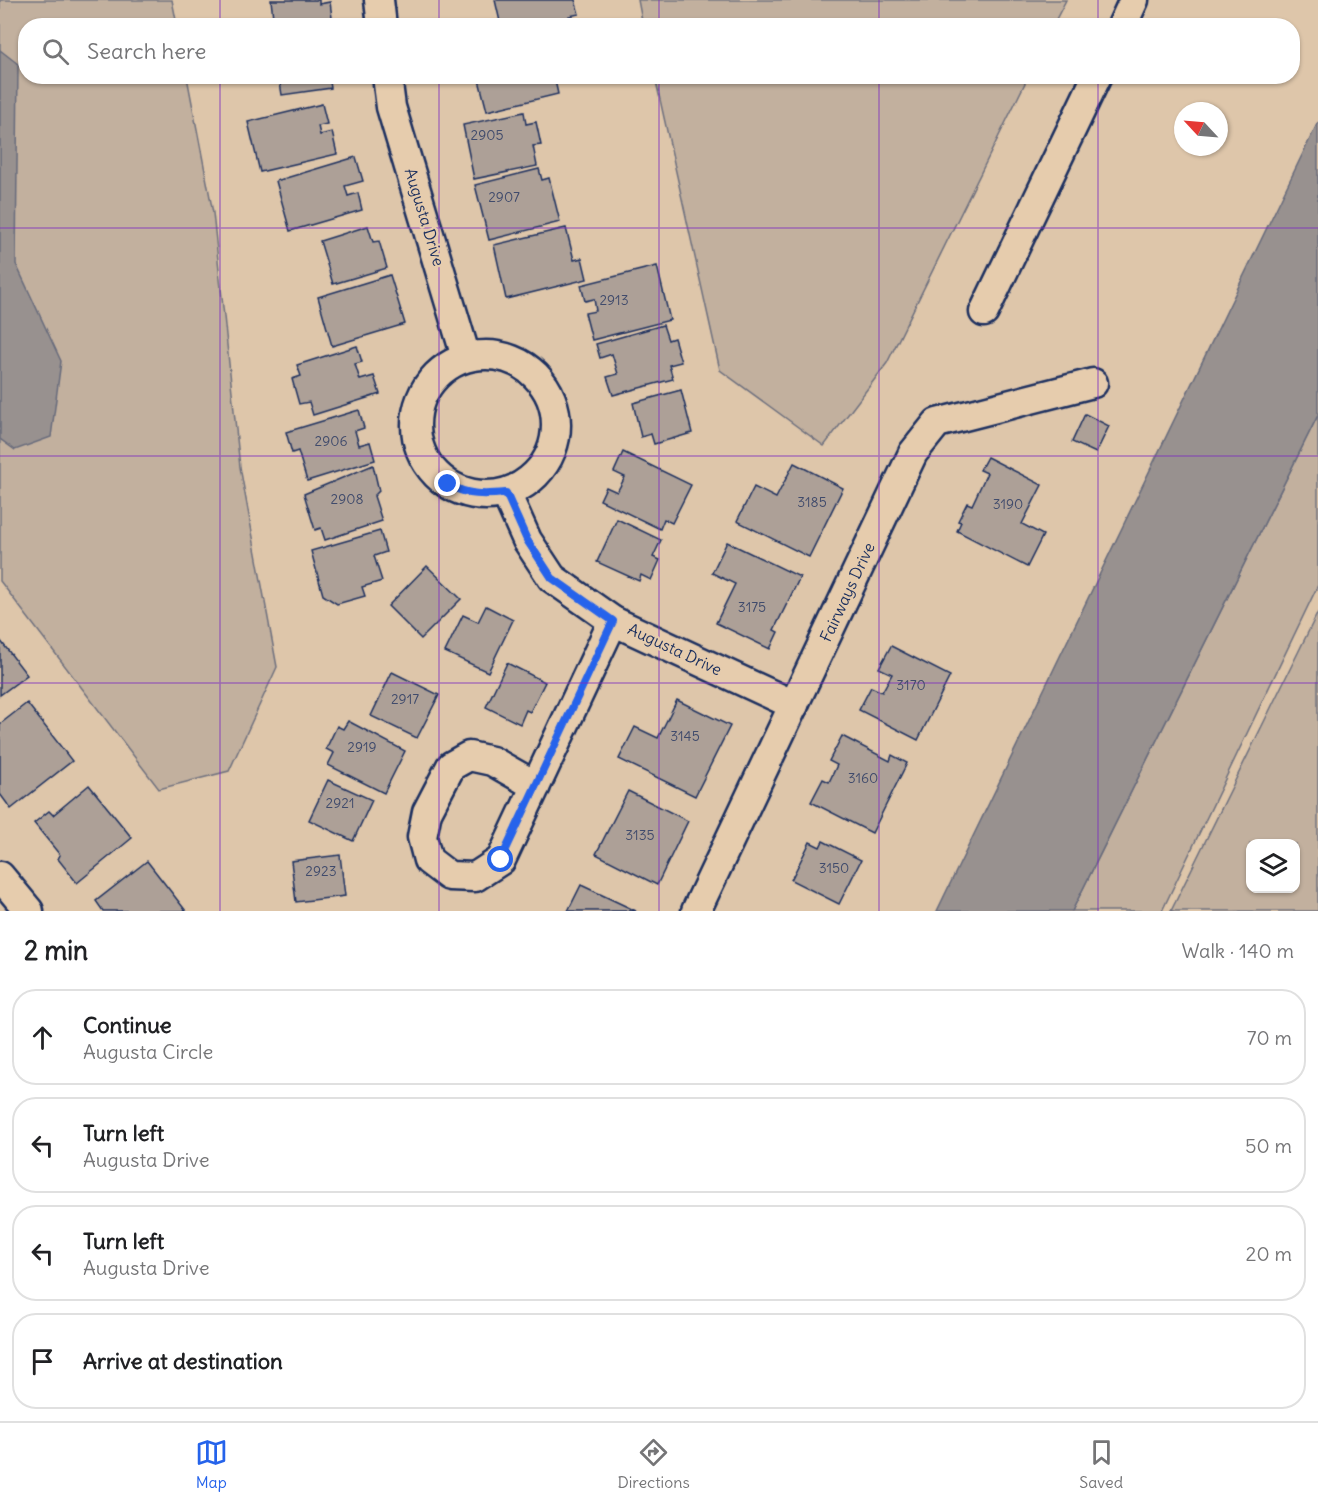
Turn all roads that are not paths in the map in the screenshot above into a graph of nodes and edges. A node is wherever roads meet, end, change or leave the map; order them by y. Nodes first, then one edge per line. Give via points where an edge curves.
1 (379, 0) edge
2 (1134, 0) edge
3 (381, 18) edge
4 (1126, 18) edge
5 (388, 84) edge
6 (1093, 84) edge
7 (984, 312) dead end
8 (466, 357) junction
9 (1093, 383) dead end
10 (506, 493) junction
11 (613, 621) junction
12 (794, 705) junction
13 (536, 786) junction
14 (0, 876) edge
15 (29, 911) edge
16 (696, 911) edge

1 - 3 street
2 - 4 street
5 - 8 street, Augusta Drive via 391,107
6 - 7 street
8 - 10 street via 444,368 427,386 417,408 416,433 423,457 438,477 458,490 482,496
8 - 10 street via 488,354 510,358 529,368 544,384 554,404 557,426 553,448 542,468 526,483
9 - 12 street, Fairways Drive via 937,423 913,453
10 - 11 street, Augusta Drive via 527,540 552,578
11 - 12 street, Augusta Drive
11 - 13 street
12 - 16 street, Fairways Drive
13 - 13 street via 501,860 484,872 475,877 449,876 428,860 422,837 427,812 451,766 470,756 492,761
14 - 15 street

